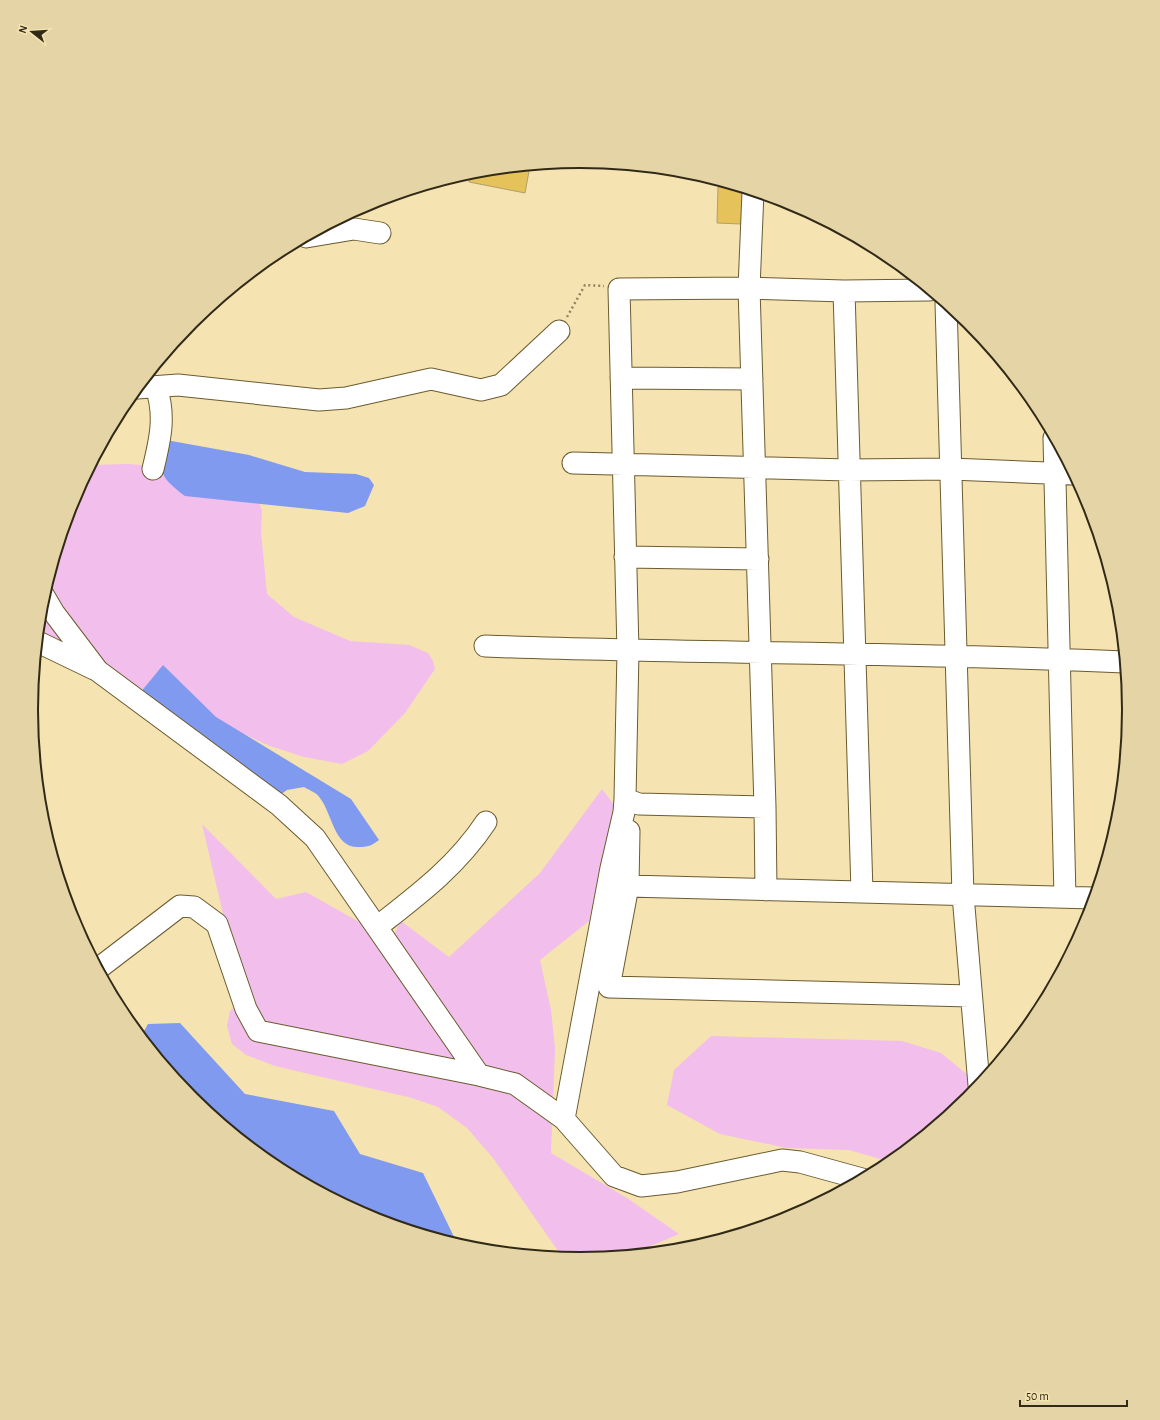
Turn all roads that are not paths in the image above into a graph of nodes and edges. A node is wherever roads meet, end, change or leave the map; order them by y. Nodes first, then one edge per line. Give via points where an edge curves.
1 (753, 197) edge
2 (380, 233) dead end
3 (321, 235) edge
4 (749, 288) junction
5 (922, 290) edge
6 (844, 291) junction
7 (946, 312) edge
8 (559, 331) road end
9 (622, 378) junction
10 (752, 379) junction
11 (147, 388) edge
12 (1060, 459) edge
13 (573, 463) dead end
14 (623, 464) junction
15 (755, 467) junction
16 (153, 469) dead end
17 (951, 469) junction
18 (848, 470) junction
19 (1064, 474) edge
20 (625, 557) junction
21 (758, 559) junction
22 (48, 603) edge
23 (42, 644) edge
24 (485, 646) dead end
25 (628, 652) junction
26 (761, 654) junction
27 (856, 655) junction
28 (956, 656) junction
29 (1059, 659) junction
30 (1120, 662) edge
31 (98, 671) junction
32 (625, 806) junction
33 (765, 807) junction
34 (486, 822) dead end
35 (628, 886) junction
36 (766, 890) junction
37 (862, 892) junction
38 (963, 895) junction
39 (1065, 897) junction
40 (1087, 900) edge
41 (378, 927) junction
42 (102, 965) edge
43 (970, 996) junction
44 (479, 1075) junction
45 (978, 1077) edge
46 (564, 1119) junction
47 (854, 1177) edge

1 - 4 street
2 - 3 street via 354,229
4 - 6 street
4 - 9 street via 619,289
4 - 10 street
5 - 6 street
6 - 18 street
7 - 17 street
8 - 11 street via 501,385 481,390 431,379 346,398 319,400 178,385
9 - 10 street
9 - 14 street
10 - 15 street
11 - 16 street via 160,397 162,432
12 - 19 street
13 - 14 street
14 - 15 street
14 - 20 street
15 - 18 street
15 - 21 street
17 - 18 street
17 - 19 street
17 - 28 street
18 - 27 street
19 - 29 street
20 - 21 street
20 - 25 street
21 - 26 street
22 - 31 street
23 - 31 street
24 - 25 street
25 - 26 street
25 - 32 street
26 - 27 street
26 - 33 street
27 - 28 street
27 - 37 street
28 - 29 street
28 - 38 street
29 - 30 street
29 - 39 street
31 - 41 street via 279,805 310,833
32 - 33 street via 639,804
32 - 35 street via 630,814
32 - 46 street
33 - 36 street
34 - 41 street via 473,842 436,881
35 - 36 street
35 - 43 street via 609,987
36 - 37 street
37 - 38 street
38 - 39 street
38 - 43 street
39 - 40 street
41 - 44 street
42 - 44 street via 180,906 194,907 217,924 246,1009 258,1031
43 - 45 street
44 - 46 street via 515,1084
46 - 47 street via 614,1176 641,1186 677,1182 782,1160 800,1162

